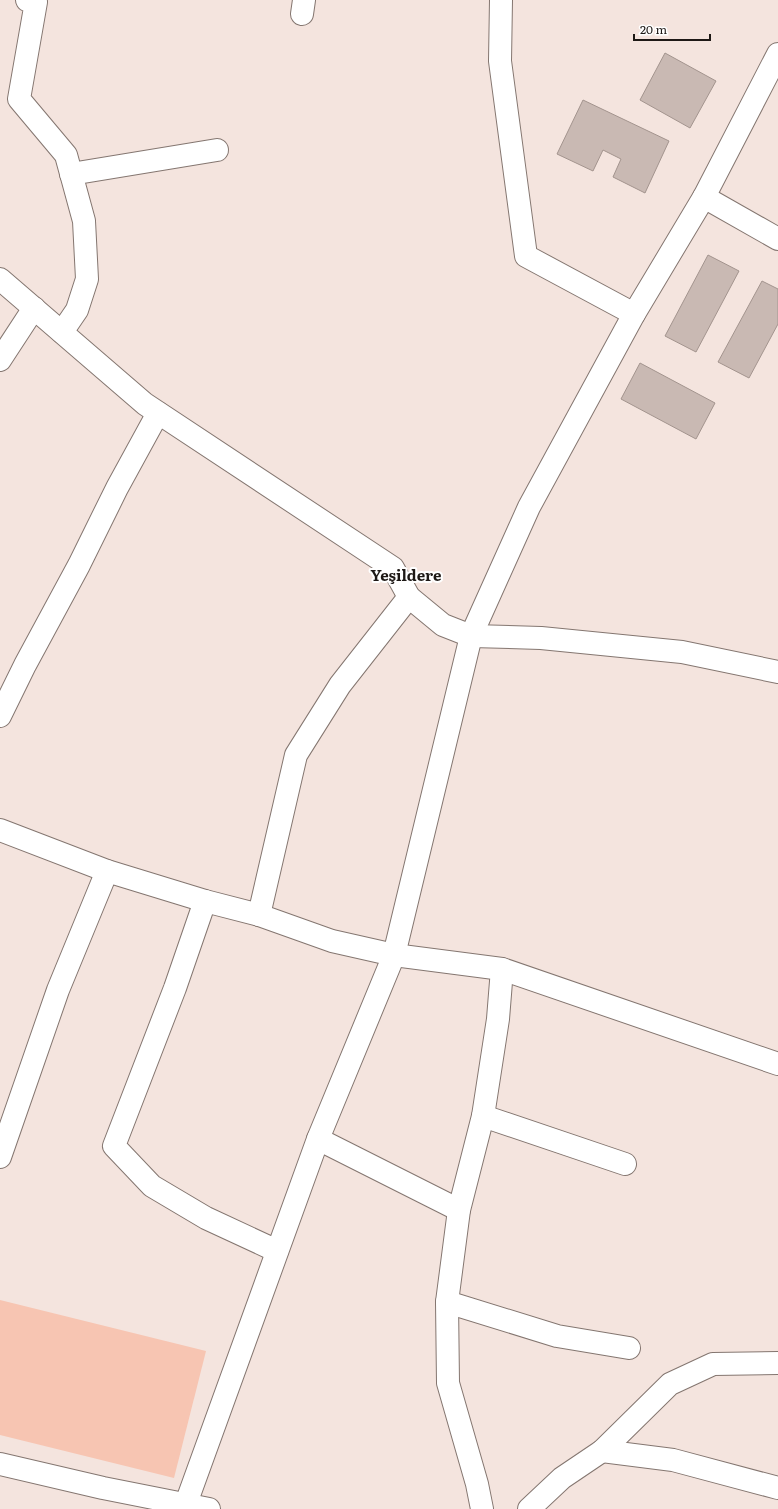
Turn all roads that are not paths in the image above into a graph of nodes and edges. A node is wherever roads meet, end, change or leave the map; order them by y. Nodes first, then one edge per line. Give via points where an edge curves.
1 (27, 0) edge
2 (501, 0) edge
3 (778, 54) edge
4 (217, 150) dead end
5 (71, 174) junction
6 (704, 196) junction
7 (778, 239) edge
8 (0, 279) edge
9 (34, 308) junction
10 (634, 314) junction
11 (62, 332) junction
12 (0, 360) edge
13 (158, 413) junction
14 (409, 597) junction
15 (471, 636) junction
16 (778, 672) edge
17 (0, 716) edge
18 (0, 830) edge
19 (107, 871) junction
20 (206, 901) junction
21 (259, 915) junction
22 (394, 954) junction
23 (502, 969) junction
24 (778, 1064) edge
25 (483, 1116) junction
26 (318, 1139) junction
27 (0, 1157) edge
28 (625, 1164) dead end
29 (460, 1210) junction
30 (277, 1251) junction
31 (447, 1302) junction
32 (629, 1348) dead end
33 (778, 1363) edge
34 (602, 1451) junction
35 (0, 1464) edge
36 (778, 1488) edge
37 (185, 1507) edge
38 (209, 1509) edge
39 (482, 1509) edge
40 (529, 1509) edge

1 - 5 street via 36,2 19,99 66,155
2 - 10 street via 500,61 526,256
3 - 6 street
4 - 5 street
5 - 11 street via 84,221 87,279 77,310
6 - 7 street
6 - 10 street
8 - 9 street
9 - 11 street
9 - 12 street
10 - 15 street via 529,507
11 - 13 street
13 - 14 street via 393,568
13 - 17 street
14 - 15 street via 443,625
14 - 21 street via 340,685 296,755
15 - 16 street via 541,638 682,652
15 - 22 street
18 - 19 street
19 - 20 street
19 - 27 street via 58,990
20 - 21 street
20 - 30 street via 114,1146 152,1186 206,1218
21 - 22 street via 332,941
22 - 23 street
22 - 26 street
23 - 24 street
23 - 25 street via 498,1019
25 - 28 street
25 - 29 street
26 - 29 street
26 - 30 street
29 - 31 street
30 - 37 street
31 - 32 street via 557,1336
31 - 39 street via 448,1383
33 - 34 street via 713,1364 670,1384
34 - 36 street via 673,1460
34 - 40 street via 562,1478
35 - 37 street
37 - 38 street

